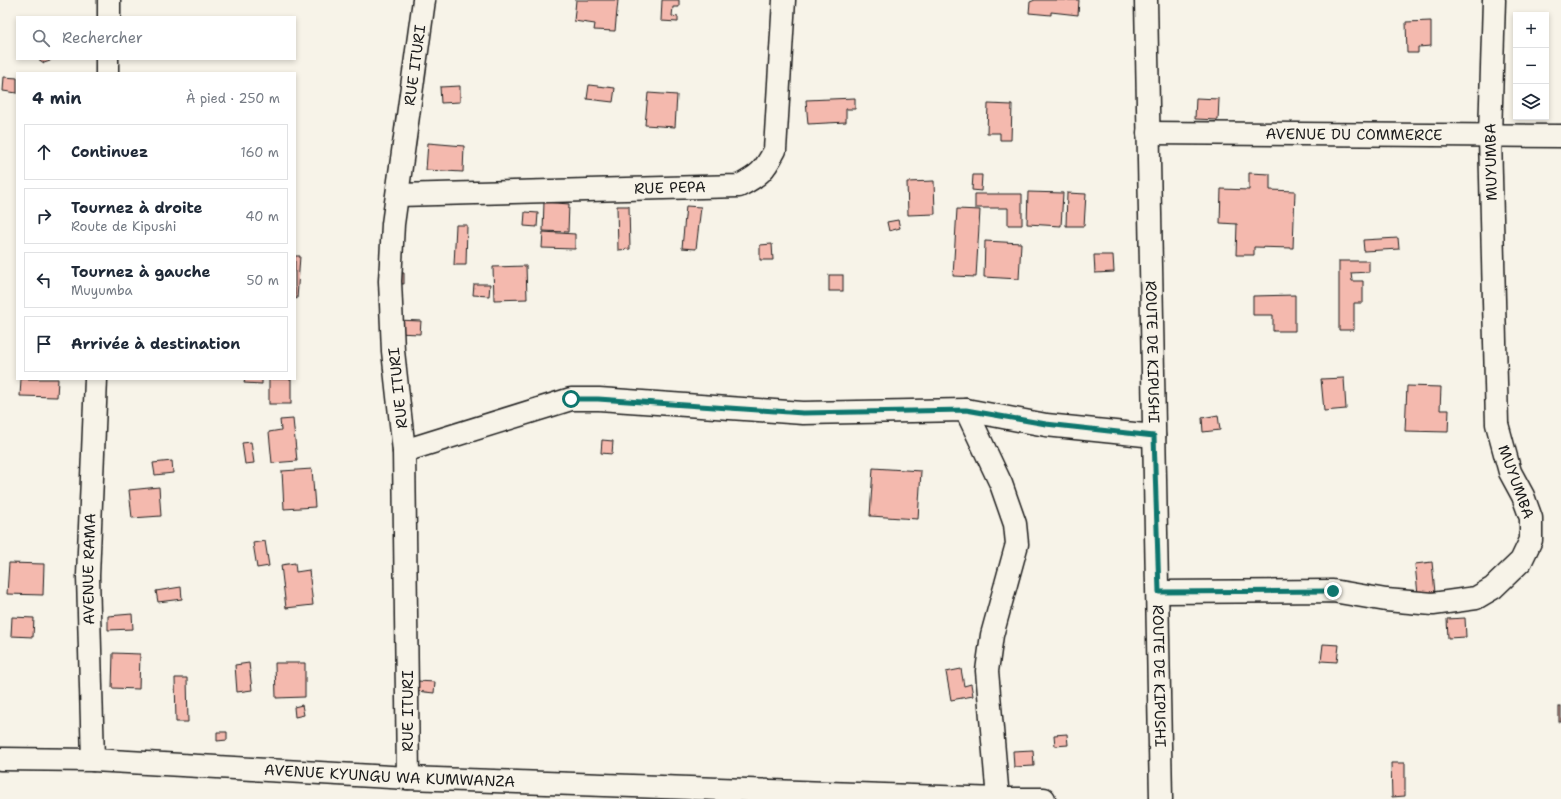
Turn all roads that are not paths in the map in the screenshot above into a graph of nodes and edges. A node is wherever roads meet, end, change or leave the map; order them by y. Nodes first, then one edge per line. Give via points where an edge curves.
1 (110, 0) edge
2 (424, 0) edge
3 (784, 0) edge
4 (1146, 0) edge
5 (1494, 0) edge
6 (109, 16) edge
7 (107, 60) edge
8 (107, 72) edge
9 (1148, 133) junction
10 (1490, 136) junction
11 (1561, 136) edge
12 (398, 195) junction
13 (96, 380) edge
14 (966, 410) junction
15 (1154, 436) junction
16 (404, 451) junction
17 (1159, 592) junction
18 (0, 759) edge
19 (93, 760) junction
20 (408, 778) junction
21 (998, 799) edge
22 (1044, 799) edge
23 (1161, 799) edge

1 - 6 street
2 - 12 street, RUE ITURI
3 - 12 street, RUE PEPA via 775,150 767,167 756,177 739,186
4 - 9 street, ROUTE DE KIPUSHI
5 - 10 street, MUYUMBA
7 - 8 street
9 - 10 street, AVENUE DU COMMERCE
9 - 15 street, ROUTE DE KIPUSHI
10 - 11 street, AVENUE DU COMMERCE
10 - 17 street, MUYUMBA via 1497,424 1510,472 1532,518 1531,540 1521,561 1493,588 1476,598 1433,604 1386,600 1333,591
12 - 16 street, RUE ITURI via 393,224 390,281 393,351
13 - 19 street, AVENUE RAMA via 88,576
14 - 15 street via 1046,424
14 - 16 street via 803,413 571,399
14 - 21 street via 1000,484 1015,524 1017,544 992,635 987,671
15 - 17 street, ROUTE DE KIPUSHI
16 - 20 street, RUE ITURI
17 - 23 street, ROUTE DE KIPUSHI
18 - 19 street, AVENUE KYUNGU WA KUMWANZA
19 - 20 street, AVENUE KYUNGU WA KUMWANZA
20 - 21 street, AVENUE KYUNGU WA KUMWANZA
21 - 22 street, AVENUE KYUNGU WA KUMWANZA

